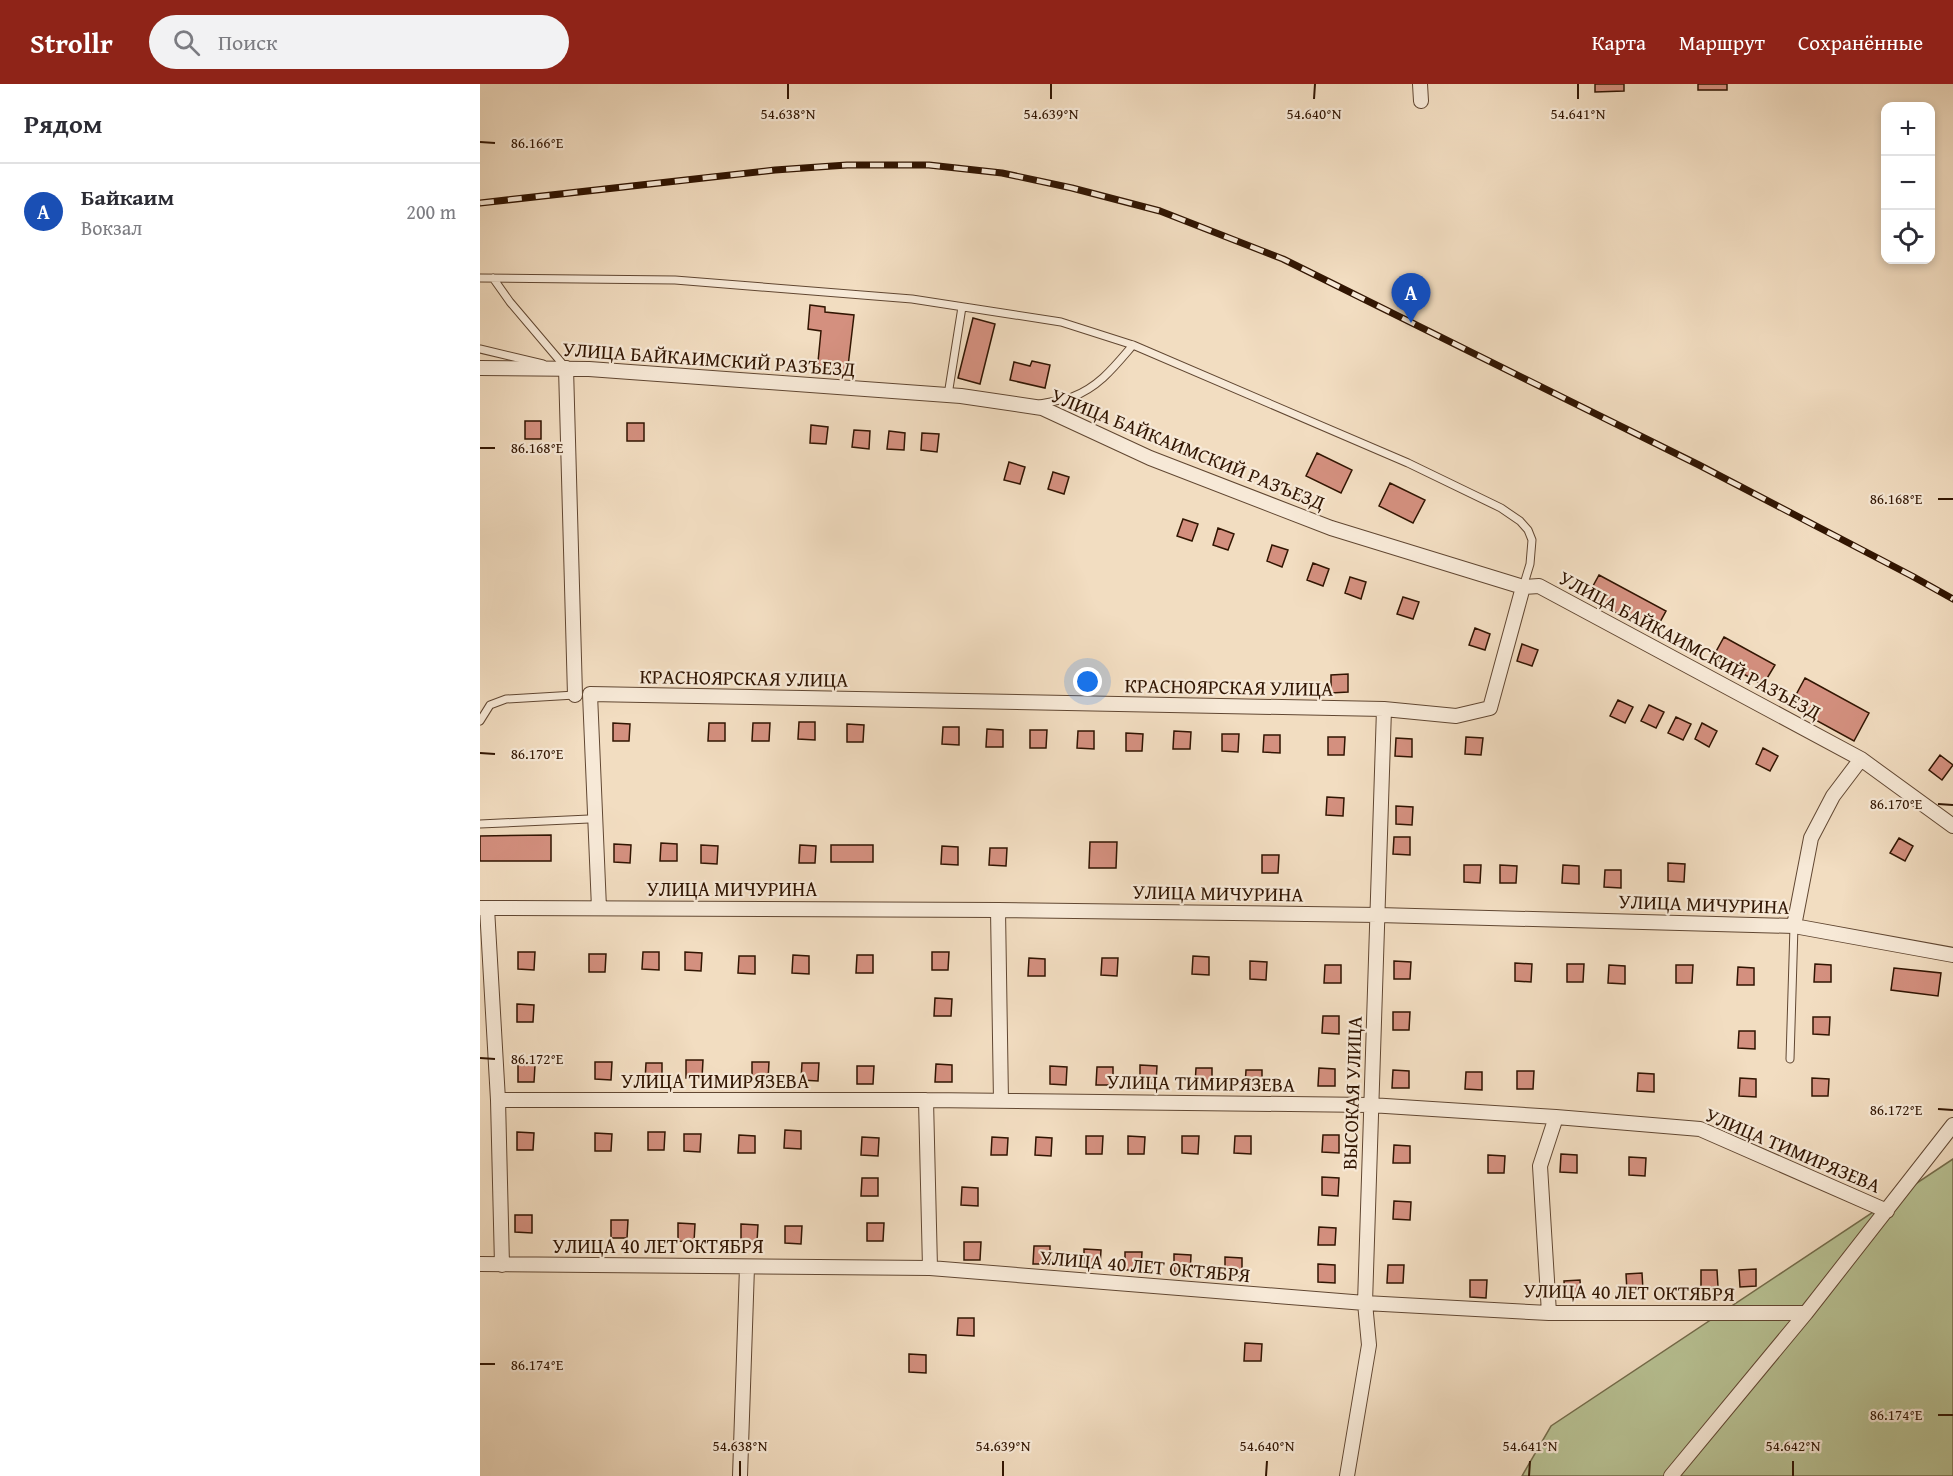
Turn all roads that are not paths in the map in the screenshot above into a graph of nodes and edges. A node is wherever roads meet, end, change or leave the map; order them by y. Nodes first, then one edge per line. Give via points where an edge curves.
1 (1420, 84) edge
2 (1420, 101) dead end
3 (480, 278) edge
4 (493, 278) junction
5 (962, 307) junction
6 (1133, 345) junction
7 (480, 349) edge
8 (480, 368) edge
9 (566, 368) junction
10 (948, 395) junction
11 (1029, 406) junction
12 (1523, 587) junction
13 (590, 694) junction
14 (575, 695) junction
15 (1384, 709) junction
16 (480, 721) edge
17 (1861, 759) junction
18 (589, 819) dead end
19 (480, 824) edge
20 (1953, 826) edge
21 (483, 908) edge
22 (599, 908) junction
23 (998, 910) junction
24 (1378, 915) junction
25 (1794, 926) junction
26 (1953, 955) edge
27 (1790, 1059) dead end
28 (498, 1100) junction
29 (926, 1100) junction
30 (1001, 1101) junction
31 (1370, 1105) junction
32 (1556, 1117) junction
33 (1953, 1125) edge
34 (1887, 1211) junction
35 (480, 1264) edge
36 (502, 1264) junction
37 (747, 1267) junction
38 (930, 1268) junction
39 (1365, 1303) junction
40 (1549, 1312) junction
41 (1806, 1313) junction
42 (740, 1476) edge
43 (1347, 1476) edge
44 (1671, 1476) edge

1 - 2 street
3 - 4 lane
4 - 5 lane via 675,280 912,299
4 - 9 lane
5 - 6 lane via 1061,322
5 - 10 lane
6 - 11 lane via 1107,376 1088,390 1071,398
6 - 12 lane via 1408,463 1501,508 1520,521 1532,540
7 - 9 lane
8 - 9 street, УЛИЦА БАЙКАИМСКИЙ РАЗЪЕЗД
9 - 10 street, УЛИЦА БАЙКАИМСКИЙ РАЗЪЕЗД
9 - 14 street
10 - 11 street, УЛИЦА БАЙКАИМСКИЙ РАЗЪЕЗД
11 - 12 street, УЛИЦА БАЙКАИМСКИЙ РАЗЪЕЗД via 1042,408 1149,458 1331,528
12 - 15 street, КРАСНОЯРСКАЯ УЛИЦА via 1490,708 1456,716
12 - 17 street, УЛИЦА БАЙКАИМСКИЙ РАЗЪЕЗД via 1539,586
13 - 14 lane
13 - 15 street, КРАСНОЯРСКАЯ УЛИЦА
13 - 22 street
14 - 16 lane via 506,699 490,705
15 - 24 street, ВЫСОКАЯ УЛИЦА
17 - 20 street, УЛИЦА БАЙКАИМСКИЙ РАЗЪЕЗД
17 - 25 street via 1833,796 1810,838
18 - 19 lane
21 - 22 street, УЛИЦА МИЧУРИНА
21 - 28 street
22 - 23 street, УЛИЦА МИЧУРИНА
23 - 24 street, УЛИЦА МИЧУРИНА
23 - 30 street
24 - 25 street, УЛИЦА МИЧУРИНА
24 - 31 street, ВЫСОКАЯ УЛИЦА
25 - 26 street, УЛИЦА МИЧУРИНА
25 - 27 lane
28 - 29 street, УЛИЦА ТИМИРЯЗЕВА
28 - 36 street
29 - 30 street, УЛИЦА ТИМИРЯЗЕВА
29 - 38 street
30 - 31 street, УЛИЦА ТИМИРЯЗЕВА
31 - 32 street, УЛИЦА ТИМИРЯЗЕВА
31 - 39 street, ВЫСОКАЯ УЛИЦА
32 - 34 street, УЛИЦА ТИМИРЯЗЕВА via 1700,1129
32 - 40 street via 1540,1166
33 - 34 street
34 - 41 street
35 - 36 street, УЛИЦА 40 ЛЕТ ОКТЯБРЯ
36 - 37 street, УЛИЦА 40 ЛЕТ ОКТЯБРЯ
37 - 38 street, УЛИЦА 40 ЛЕТ ОКТЯБРЯ
37 - 42 street
38 - 39 street, УЛИЦА 40 ЛЕТ ОКТЯБРЯ
39 - 40 street, УЛИЦА 40 ЛЕТ ОКТЯБРЯ
39 - 43 street, ВЫСОКАЯ УЛИЦА via 1369,1345
40 - 41 street, УЛИЦА 40 ЛЕТ ОКТЯБРЯ
41 - 44 street

